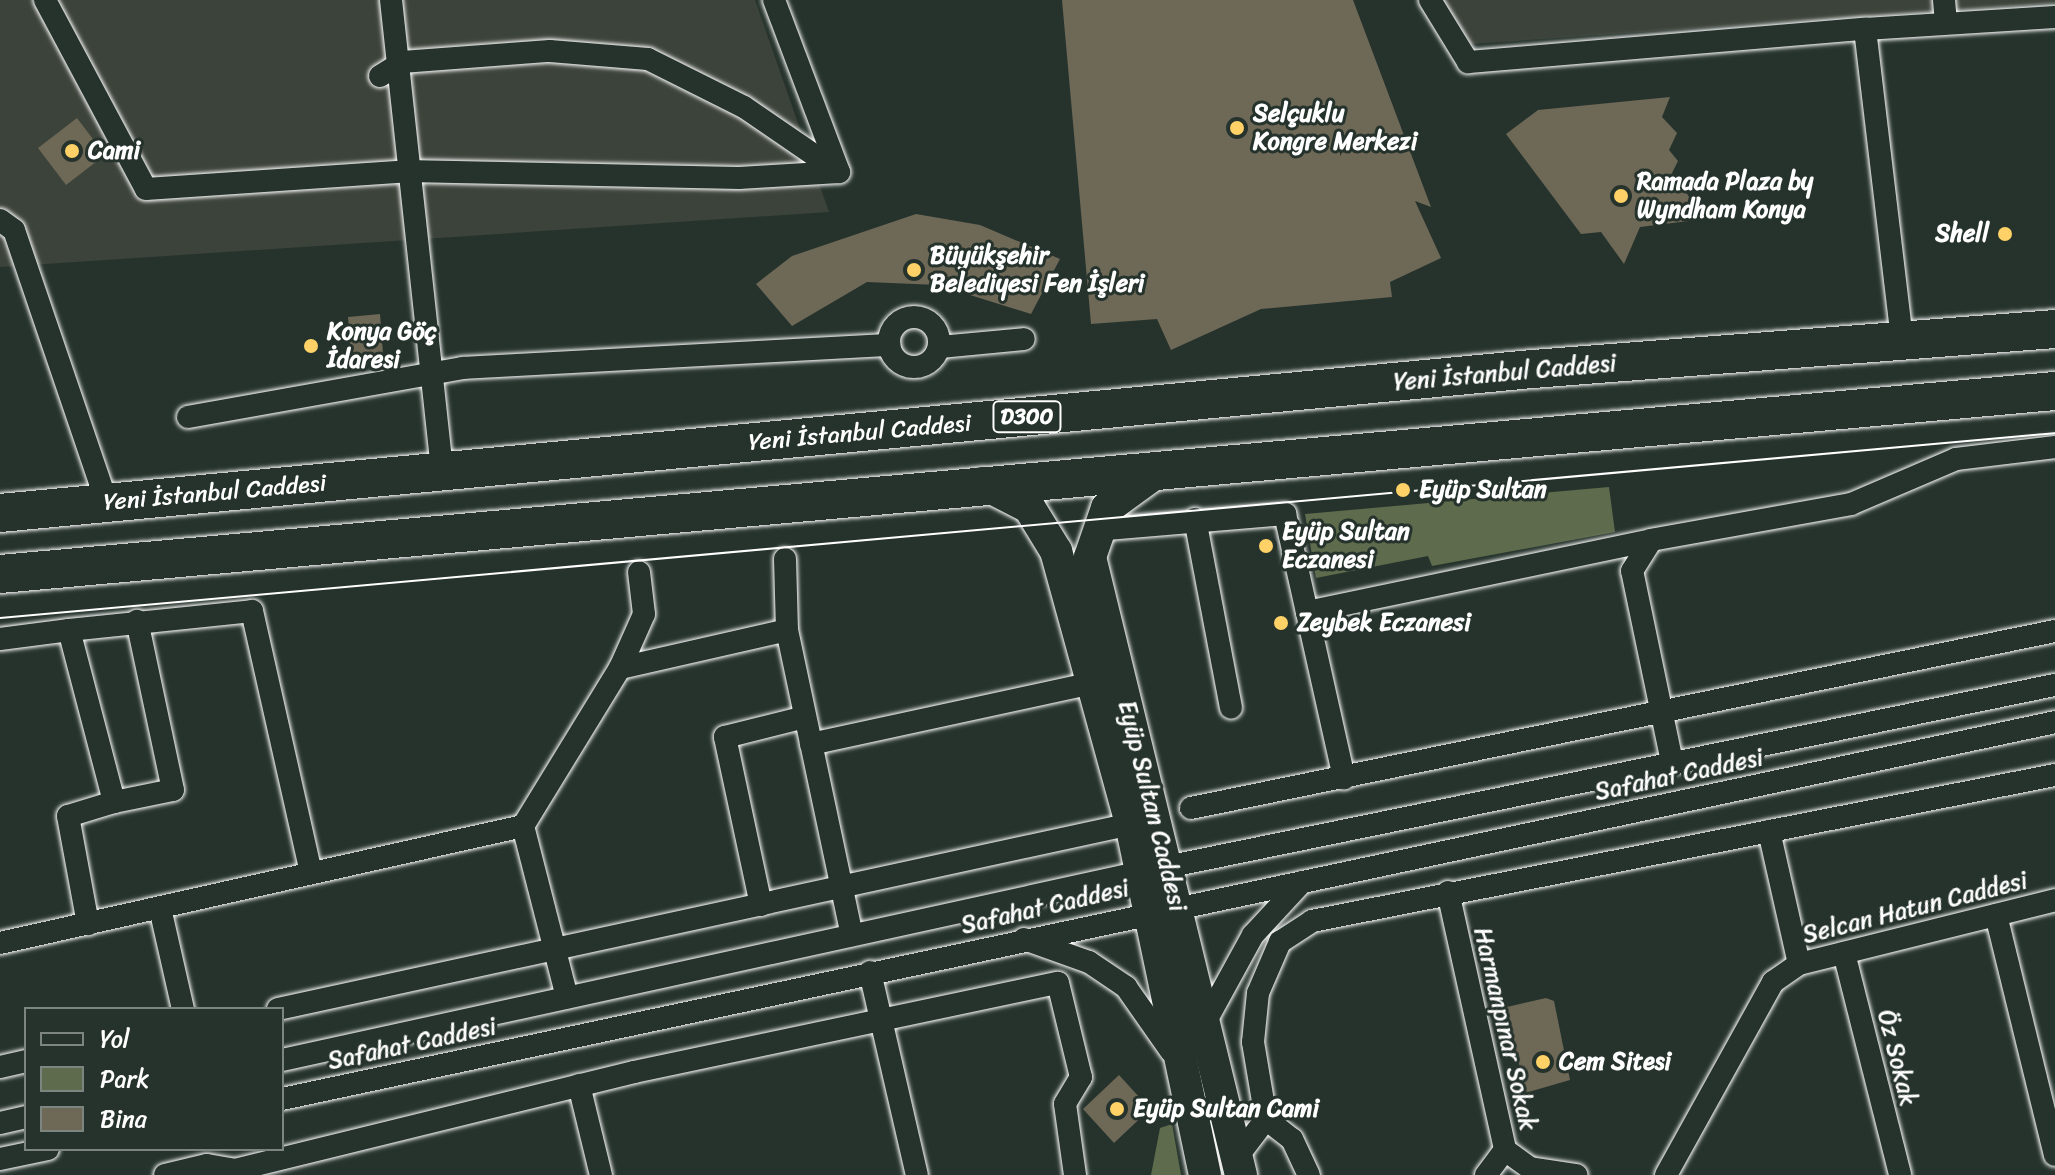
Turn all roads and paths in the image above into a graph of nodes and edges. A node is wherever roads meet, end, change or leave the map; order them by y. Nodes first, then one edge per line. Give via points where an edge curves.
1 (45, 0) edge
2 (391, 0) edge
3 (774, 0) edge
4 (1430, 0) edge
5 (1945, 10) edge
6 (2055, 17) edge
7 (1865, 29) junction
8 (402, 62) junction
9 (380, 76) dead end
10 (407, 171) junction
11 (839, 172) junction
12 (0, 220) edge
13 (2055, 329) edge
14 (1024, 339) dead end
15 (1902, 341) junction
16 (889, 345) junction
17 (940, 347) junction
18 (431, 378) junction
19 (2055, 391) edge
20 (188, 417) dead end
21 (2055, 447) edge
22 (1164, 468) junction
23 (442, 472) junction
24 (982, 483) junction
25 (107, 503) junction
26 (0, 513) edge
27 (1195, 519) junction
28 (1095, 530) junction
29 (1651, 540) junction
30 (785, 559) dead end
31 (639, 572) dead end
32 (0, 574) edge
33 (1307, 612) junction
34 (137, 621) junction
35 (69, 630) junction
36 (787, 630) junction
37 (2055, 631) edge
38 (0, 639) edge
39 (620, 668) junction
40 (1093, 683) junction
41 (2055, 685) edge
42 (1231, 708) dead end
43 (1659, 715) junction
44 (805, 717) junction
45 (2055, 722) edge
46 (811, 744) junction
47 (1672, 762) junction
48 (2055, 775) edge
49 (1344, 778) junction
50 (114, 802) junction
51 (1191, 808) dead end
52 (1131, 824) junction
53 (523, 826) junction
54 (1769, 831) junction
55 (1156, 869) junction
56 (311, 872) junction
57 (1302, 882) junction
58 (841, 887) junction
59 (1448, 892) junction
60 (2055, 900) edge
61 (761, 905) junction
62 (160, 908) junction
63 (1163, 908) junction
64 (1996, 915) junction
65 (88, 924) junction
66 (852, 935) junction
67 (1024, 939) junction
68 (0, 943) edge
69 (555, 950) junction
70 (1844, 953) junction
71 (1799, 964) junction
72 (870, 972) junction
73 (567, 997) junction
74 (183, 1007) edge
75 (284, 1008) edge
76 (881, 1019) junction
77 (1207, 1019) junction
78 (284, 1060) edge
79 (24, 1061) edge
80 (0, 1067) edge
81 (1184, 1073) junction
82 (579, 1085) junction
83 (284, 1099) edge
84 (24, 1117) edge
85 (1266, 1119) junction
86 (0, 1123) edge
87 (1505, 1150) junction
88 (38, 1151) edge
89 (2055, 1155) edge
90 (0, 1159) edge
91 (1239, 1166) edge
92 (235, 1173) edge
93 (165, 1175) edge
94 (601, 1175) edge
95 (917, 1175) edge
96 (1075, 1175) edge
97 (1205, 1175) edge
98 (1309, 1175) edge
99 (1486, 1175) edge
100 (1576, 1175) edge
101 (1666, 1175) edge
102 (1900, 1175) edge

1 - 10 street via 146,189
2 - 8 street
3 - 11 street
4 - 7 street via 1468,62
5 - 6 street
5 - 7 street
7 - 15 street
8 - 9 street
8 - 10 street
8 - 11 street via 550,51 648,59 744,107
10 - 11 street via 739,178
10 - 18 street
12 - 25 street via 14,230
13 - 15 highway, Yeni İstanbul Caddesi / D300
14 - 17 street
15 - 23 highway, Yeni İstanbul Caddesi / D300
16 - 17 street via 906,367 920,368
16 - 17 street via 892,330 916,316 938,333
16 - 18 street via 463,368
18 - 20 street
18 - 23 street
19 - 22 highway
21 - 29 street via 1956,459 1851,504
22 - 24 highway
22 - 28 main road, Eyüp Sultan Caddesi via 1120,494
23 - 25 highway, Yeni İstanbul Caddesi / D300
24 - 32 highway
24 - 40 main road, Eyüp Sultan Caddesi via 1019,500 1043,523
25 - 26 highway, Yeni İstanbul Caddesi / D300
27 - 28 street
27 - 33 street via 1285,514
27 - 42 street
28 - 55 main road, Eyüp Sultan Caddesi via 1091,570
29 - 33 street
29 - 43 street via 1632,571
30 - 36 street
31 - 39 street via 644,614
33 - 49 street
34 - 35 street
34 - 50 street via 173,790
34 - 56 street via 252,611
35 - 38 street
35 - 50 street
36 - 39 street
36 - 44 street
37 - 43 street
39 - 53 street
40 - 46 street
40 - 52 main road, Eyüp Sultan Caddesi
41 - 47 street, Safahat Caddesi
43 - 47 street
43 - 49 street
44 - 46 street
44 - 61 street via 725,737
45 - 57 street, Safahat Caddesi
46 - 58 street
47 - 55 street, Safahat Caddesi
48 - 54 street
49 - 51 street
50 - 65 street via 68,816
52 - 55 main road, Eyüp Sultan Caddesi
52 - 58 street
53 - 56 street
53 - 69 street
54 - 59 street
54 - 71 street
55 - 63 main road, Eyüp Sultan Caddesi
55 - 66 street, Safahat Caddesi
56 - 62 street
57 - 63 street, Safahat Caddesi
57 - 77 street via 1253,935
58 - 61 street
58 - 66 street
59 - 85 street via 1312,921 1280,942 1258,993 1253,1042
59 - 87 street, Harmanpınar Sokak
60 - 64 street, Selcan Hatun Caddesi
61 - 69 street
62 - 65 street
62 - 74 street
63 - 67 street, Safahat Caddesi
63 - 77 main road, Eyüp Sultan Caddesi
63 - 81 main road, Eyüp Sultan Caddesi
64 - 70 street, Selcan Hatun Caddesi
64 - 89 street
65 - 68 street
66 - 73 street, Safahat Caddesi
67 - 72 street, Safahat Caddesi
67 - 81 street via 1089,962 1126,987
69 - 73 street
69 - 75 street
70 - 71 street, Selcan Hatun Caddesi
70 - 102 street, Öz Sokak
71 - 101 street, Selcan Hatun Caddesi via 1773,982
72 - 76 street
72 - 83 street, Safahat Caddesi
73 - 78 street, Safahat Caddesi
76 - 82 street
76 - 95 street
76 - 96 street via 1058,983 1081,1077 1065,1104
77 - 91 main road, Eyüp Sultan Caddesi
79 - 80 street
81 - 97 main road, Eyüp Sultan Caddesi
82 - 92 street
82 - 94 street
84 - 86 street
85 - 91 street
85 - 98 street via 1292,1139
87 - 99 street
87 - 100 street, Harmanpınar Sokak via 1530,1168
88 - 90 street
92 - 93 street via 207,1165

